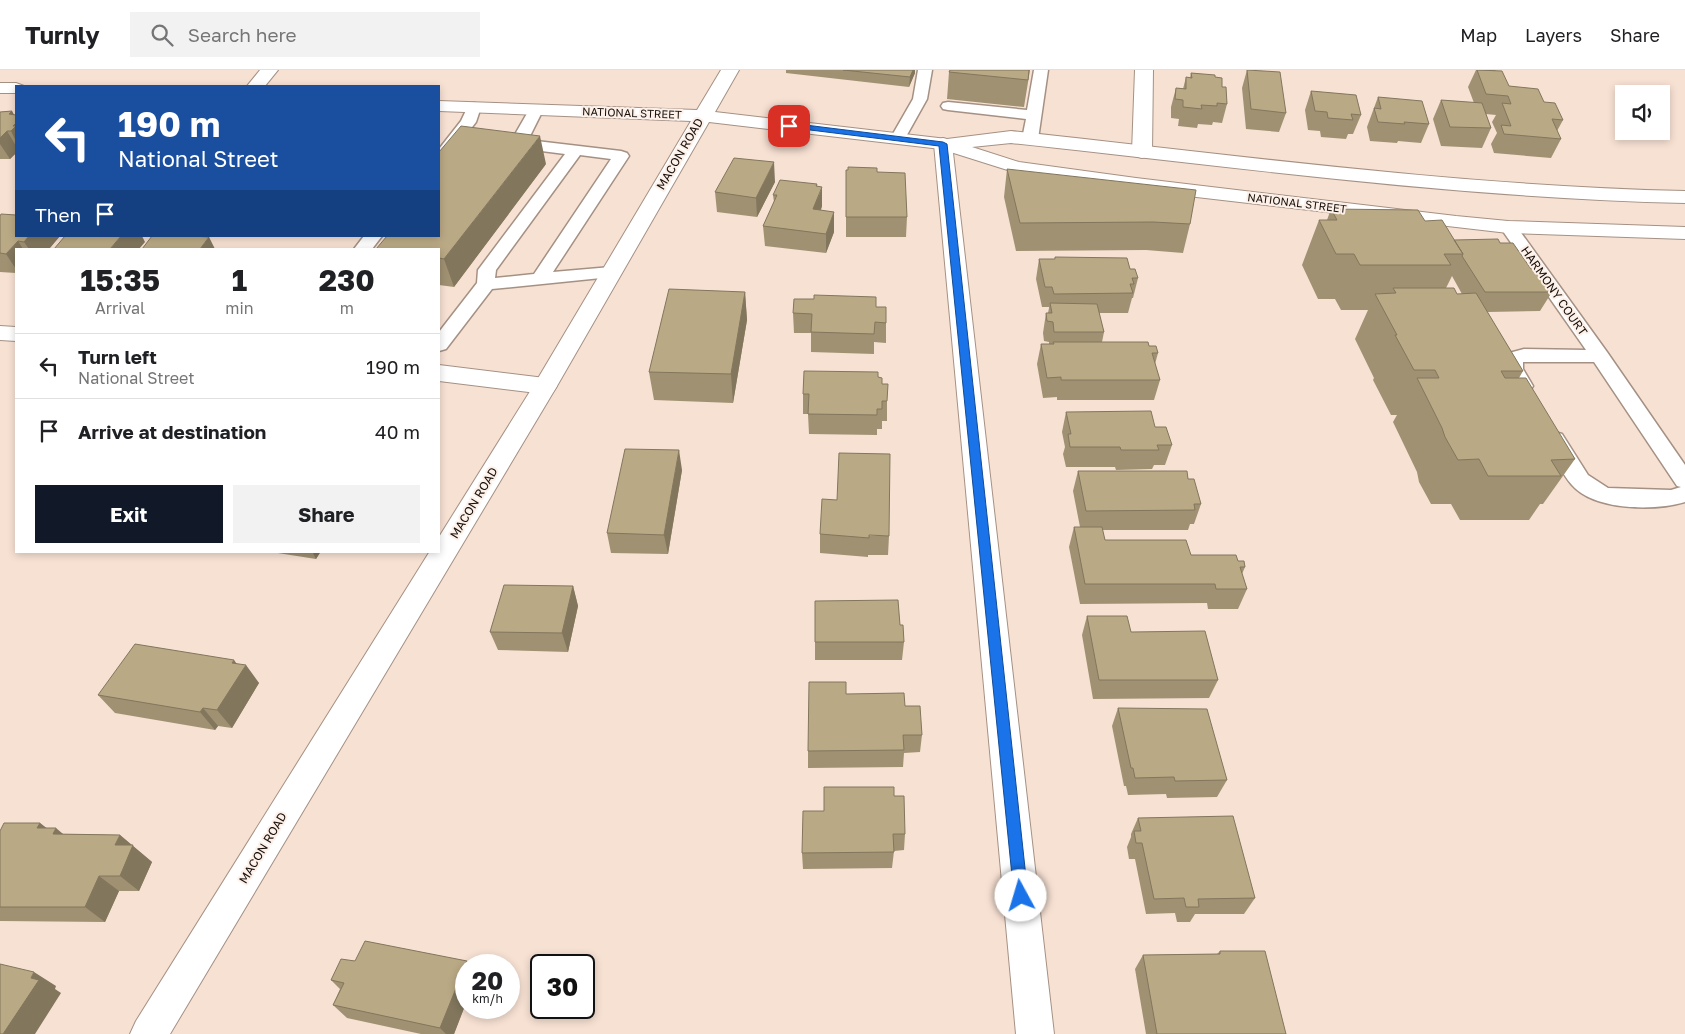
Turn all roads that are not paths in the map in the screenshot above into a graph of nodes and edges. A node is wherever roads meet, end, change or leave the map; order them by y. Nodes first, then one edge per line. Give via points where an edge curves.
1 (269, 70) edge
2 (730, 70) edge
3 (925, 70) edge
4 (1041, 70) edge
5 (1144, 70) edge
6 (257, 85) edge
7 (0, 88) edge
8 (15, 88) edge
9 (440, 106) edge
10 (948, 106) dead end
11 (474, 107) junction
12 (536, 110) junction
13 (1034, 115) junction
14 (702, 116) junction
15 (898, 139) junction
16 (1030, 139) junction
17 (943, 144) junction
18 (576, 150) junction
19 (1142, 152) junction
20 (440, 158) edge
21 (1685, 196) edge
22 (1508, 227) junction
23 (1685, 233) edge
24 (373, 237) edge
25 (363, 248) edge
26 (611, 272) junction
27 (540, 279) junction
28 (486, 284) junction
29 (440, 315) edge
30 (460, 317) junction
31 (0, 333) edge
32 (15, 334) edge
33 (440, 344) edge
34 (1600, 356) junction
35 (440, 373) edge
36 (545, 386) junction
37 (1685, 481) edge
38 (1685, 494) edge
39 (149, 1034) edge
40 (1036, 1034) edge

1 - 6 main road
2 - 14 main road, MACON ROAD
3 - 15 lane via 920,99
4 - 13 lane
5 - 19 main road
7 - 8 main road
9 - 11 main road, NATIONAL STREET
10 - 13 lane
11 - 12 main road, NATIONAL STREET
11 - 20 lane via 468,122
12 - 14 main road, NATIONAL STREET
12 - 18 lane via 518,143
13 - 16 lane
14 - 15 main road, NATIONAL STREET
14 - 26 main road, MACON ROAD
15 - 17 main road, NATIONAL STREET
16 - 17 main road, NATIONAL STREET via 1011,137
16 - 19 main road, NATIONAL STREET
17 - 22 main road, NATIONAL STREET via 1017,167
17 - 40 main road
18 - 27 lane via 621,156
18 - 28 lane via 487,270
19 - 21 main road, NATIONAL STREET via 1601,196
22 - 23 main road, NATIONAL STREET
22 - 34 lane, HARMONY COURT
24 - 25 lane
26 - 27 lane
26 - 36 main road, MACON ROAD
27 - 28 lane
28 - 30 lane
29 - 30 lane
30 - 33 lane
31 - 32 main road
34 - 37 lane, HARMONY COURT
34 - 38 lane, HARMONY COURT via 1524,355 1512,362 1513,369 1580,480 1590,488 1616,498 1670,498
35 - 36 main road
36 - 39 main road, MACON ROAD

